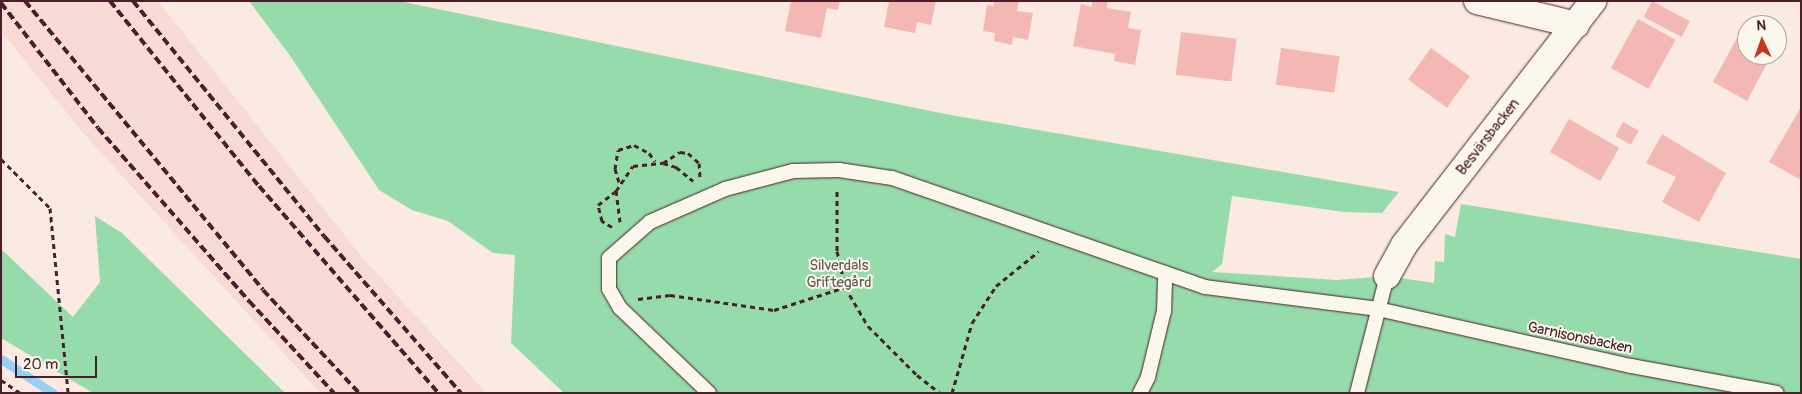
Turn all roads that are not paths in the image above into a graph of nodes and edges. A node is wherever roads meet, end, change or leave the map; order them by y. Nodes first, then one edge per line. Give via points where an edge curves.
1 (1476, 1) edge
2 (1593, 1) edge
3 (1576, 25) junction
4 (1166, 273) junction
5 (1387, 276) joint
6 (1378, 308) junction
7 (709, 393) edge
8 (1140, 393) edge
9 (1357, 393) edge
10 (1777, 393) edge

1 - 3 street
2 - 3 street, Besvärsbacken
3 - 5 street, Besvärsbacken via 1404,245
4 - 6 lane, Garnisonsbacken via 1205,287
4 - 7 lane, Garnisonsbacken via 892,178 839,170 793,171 701,193 626,236 609,258 609,289 620,308
4 - 8 lane via 1164,312 1148,377
5 - 6 lane
6 - 9 lane
6 - 10 lane, Garnisonsbacken via 1631,366

